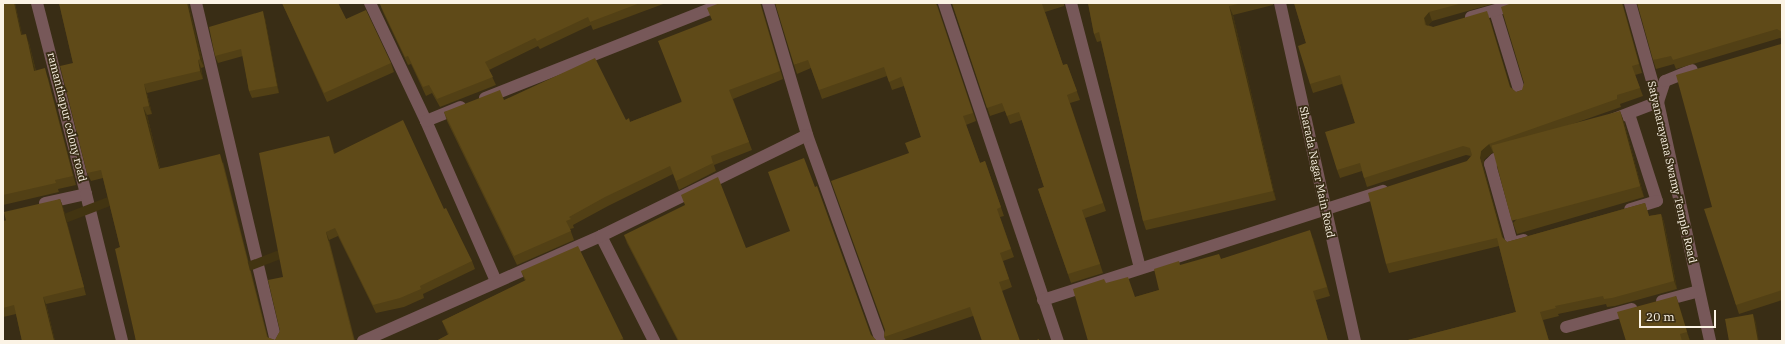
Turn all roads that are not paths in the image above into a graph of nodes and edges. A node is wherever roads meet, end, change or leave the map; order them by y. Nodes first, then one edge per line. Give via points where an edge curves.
1 (37, 3) edge
2 (196, 3) edge
3 (370, 3) edge
4 (725, 3) edge
5 (768, 3) edge
6 (944, 3) edge
7 (1071, 3) edge
8 (1280, 3) edge
9 (1520, 3) edge
10 (1630, 3) edge
11 (1495, 10) junction
12 (1457, 21) edge
13 (1706, 66) edge
14 (1520, 92) edge
15 (1658, 102) junction
16 (1628, 114) junction
17 (426, 121) junction
18 (1591, 127) edge
19 (807, 135) junction
20 (1523, 150) edge
21 (1393, 187) edge
22 (86, 194) junction
23 (33, 206) edge
24 (1325, 210) junction
25 (1619, 212) edge
26 (601, 236) junction
27 (1535, 236) edge
28 (1140, 267) junction
29 (496, 280) junction
30 (1699, 291) junction
31 (1043, 300) junction
32 (1566, 327) dead end
33 (368, 340) edge
34 (122, 341) edge
35 (276, 341) edge
36 (654, 341) edge
37 (881, 341) edge
38 (1058, 341) edge
39 (1355, 341) edge
40 (1710, 341) edge

1 - 22 street, ramanthapur colony road
2 - 35 street
3 - 17 street
4 - 17 street
5 - 19 street
6 - 31 street
7 - 28 street
8 - 24 street, Sharada Nagar Main Road
9 - 11 street
10 - 15 street, Satyanarayana Swamy Temple Road
11 - 12 street
11 - 14 street
13 - 15 street via 1665,81
15 - 16 street
15 - 30 street, Satyanarayana Swamy Temple Road
16 - 18 street
16 - 25 street via 1657,201
17 - 29 street
19 - 26 street
19 - 37 street
20 - 27 street via 1495,159 1490,164 1512,243
21 - 24 street
22 - 23 street, ramanthapur colony road
22 - 34 street
24 - 28 street
24 - 39 street, Sharada Nagar Main Road
26 - 29 street
26 - 36 street
28 - 31 street
29 - 33 street
30 - 32 street
30 - 40 street, Satyanarayana Swamy Temple Road
31 - 38 street

